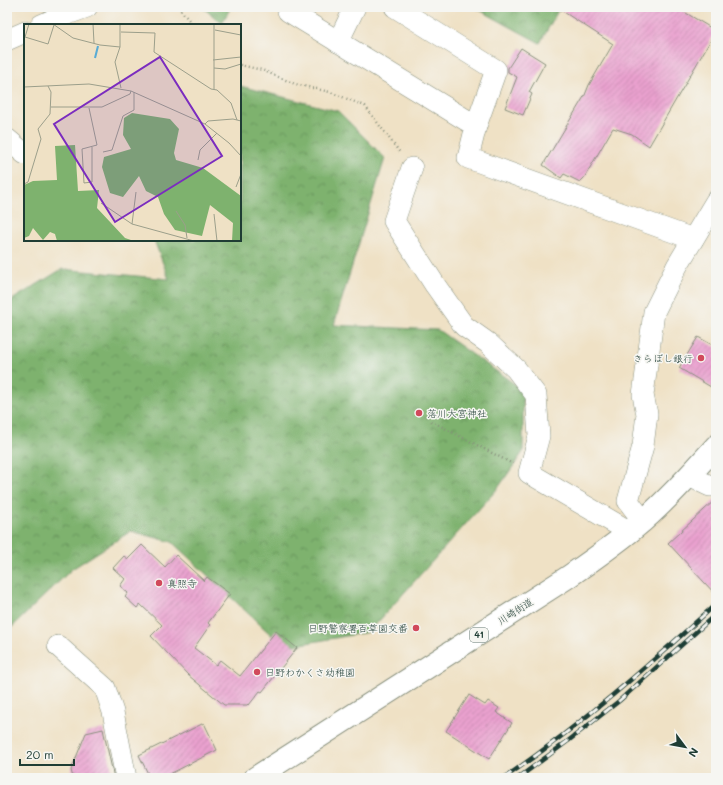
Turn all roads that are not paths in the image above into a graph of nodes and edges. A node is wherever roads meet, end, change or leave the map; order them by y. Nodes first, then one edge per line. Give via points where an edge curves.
1 (87, 7) edge
2 (290, 7) edge
3 (355, 7) edge
4 (395, 7) edge
5 (54, 22) edge
6 (24, 32) edge
7 (7, 40) edge
8 (338, 42) junction
9 (476, 126) junction
10 (7, 139) edge
11 (24, 153) edge
12 (412, 168) road end
13 (716, 201) edge
14 (693, 239) junction
15 (716, 446) edge
16 (689, 476) junction
17 (716, 486) edge
18 (636, 526) junction
19 (58, 646) dead end
20 (126, 778) edge
21 (255, 778) edge

1 - 5 street
2 - 8 street via 288,11
3 - 8 street
4 - 9 street via 496,70
6 - 7 street
8 - 9 street
9 - 14 street via 468,158
10 - 11 street
12 - 18 street via 394,222 464,326 516,368 536,395 539,436 529,473
13 - 14 street
14 - 18 street via 654,312 643,395 647,414 643,446 628,501
15 - 16 main road, 川崎街道 / 41
16 - 17 street via 710,486
16 - 18 main road, 川崎街道 / 41
18 - 21 main road, 川崎街道 / 41 via 605,552 561,582
19 - 20 street via 104,688 113,712

